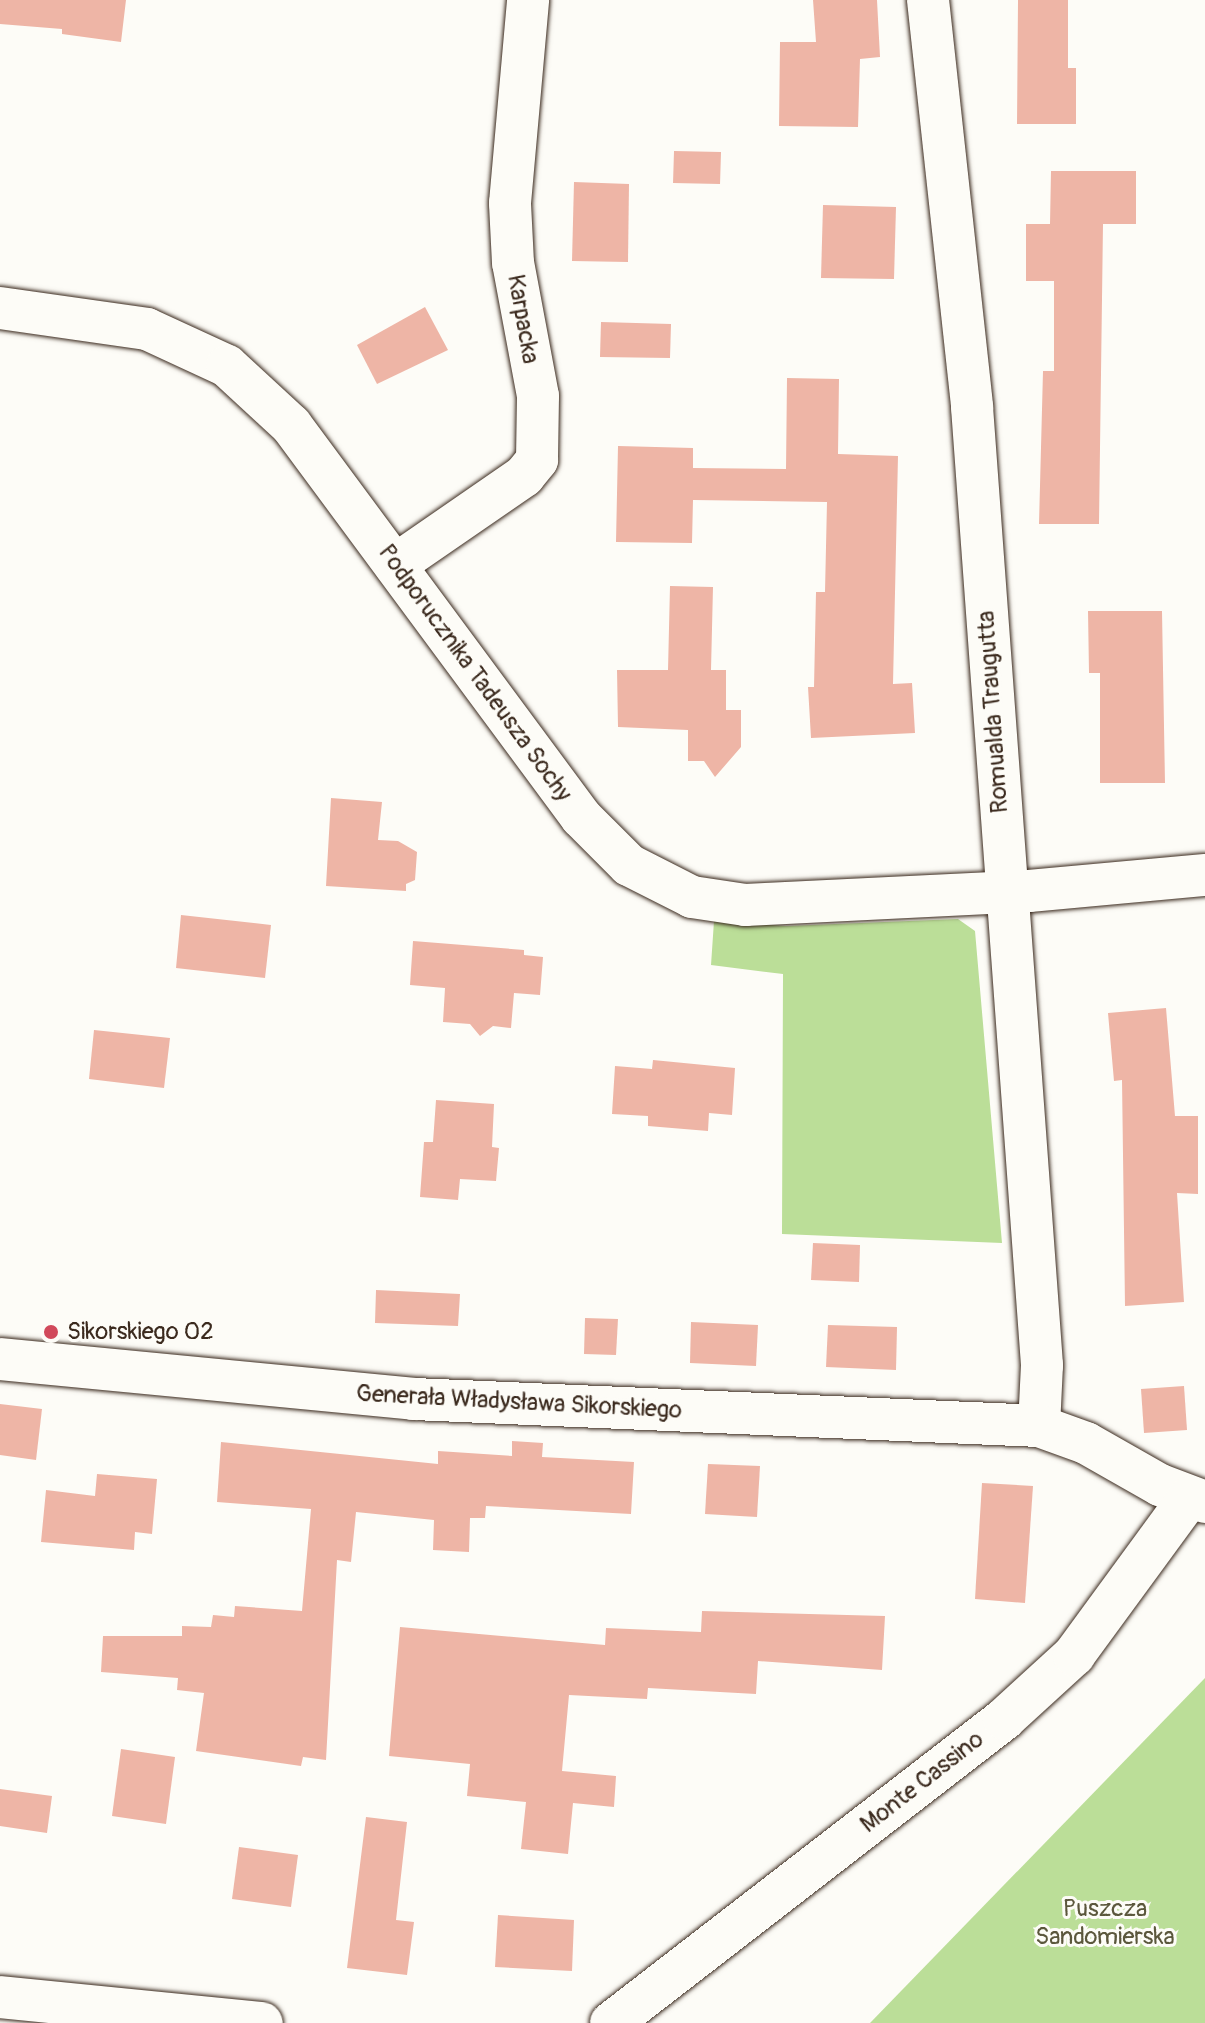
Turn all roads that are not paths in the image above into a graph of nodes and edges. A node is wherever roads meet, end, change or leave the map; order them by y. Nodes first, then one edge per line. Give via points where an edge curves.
1 (528, 0) edge
2 (928, 0) edge
3 (0, 308) edge
4 (395, 565) junction
5 (1205, 875) edge
6 (1006, 892) junction
7 (0, 1359) edge
8 (1039, 1426) junction
9 (1197, 1500) edge
10 (0, 1997) edge
11 (77, 2014) edge
12 (262, 2023) edge
13 (611, 2023) edge

1 - 4 street, Karpacka via 510,203 513,263 538,396 537,460 524,476
2 - 6 street, Romualda Traugutta via 972,407
3 - 4 street, Podporucznika Tadeusza Sochy via 147,329 227,366 291,425
4 - 6 street, Podporucznika Tadeusza Sochy via 581,817 629,865 692,897 745,905
5 - 6 street, Podporucznika Tadeusza Sochy
6 - 8 street, Romualda Traugutta via 1042,1365
7 - 8 street, Generała Władysława Sikorskiego via 457,1401
8 - 9 street, Generała Władysława Sikorskiego via 1086,1443
9 - 13 street, Monte Cassino via 1074,1655 1004,1719
10 - 11 street
11 - 12 street

